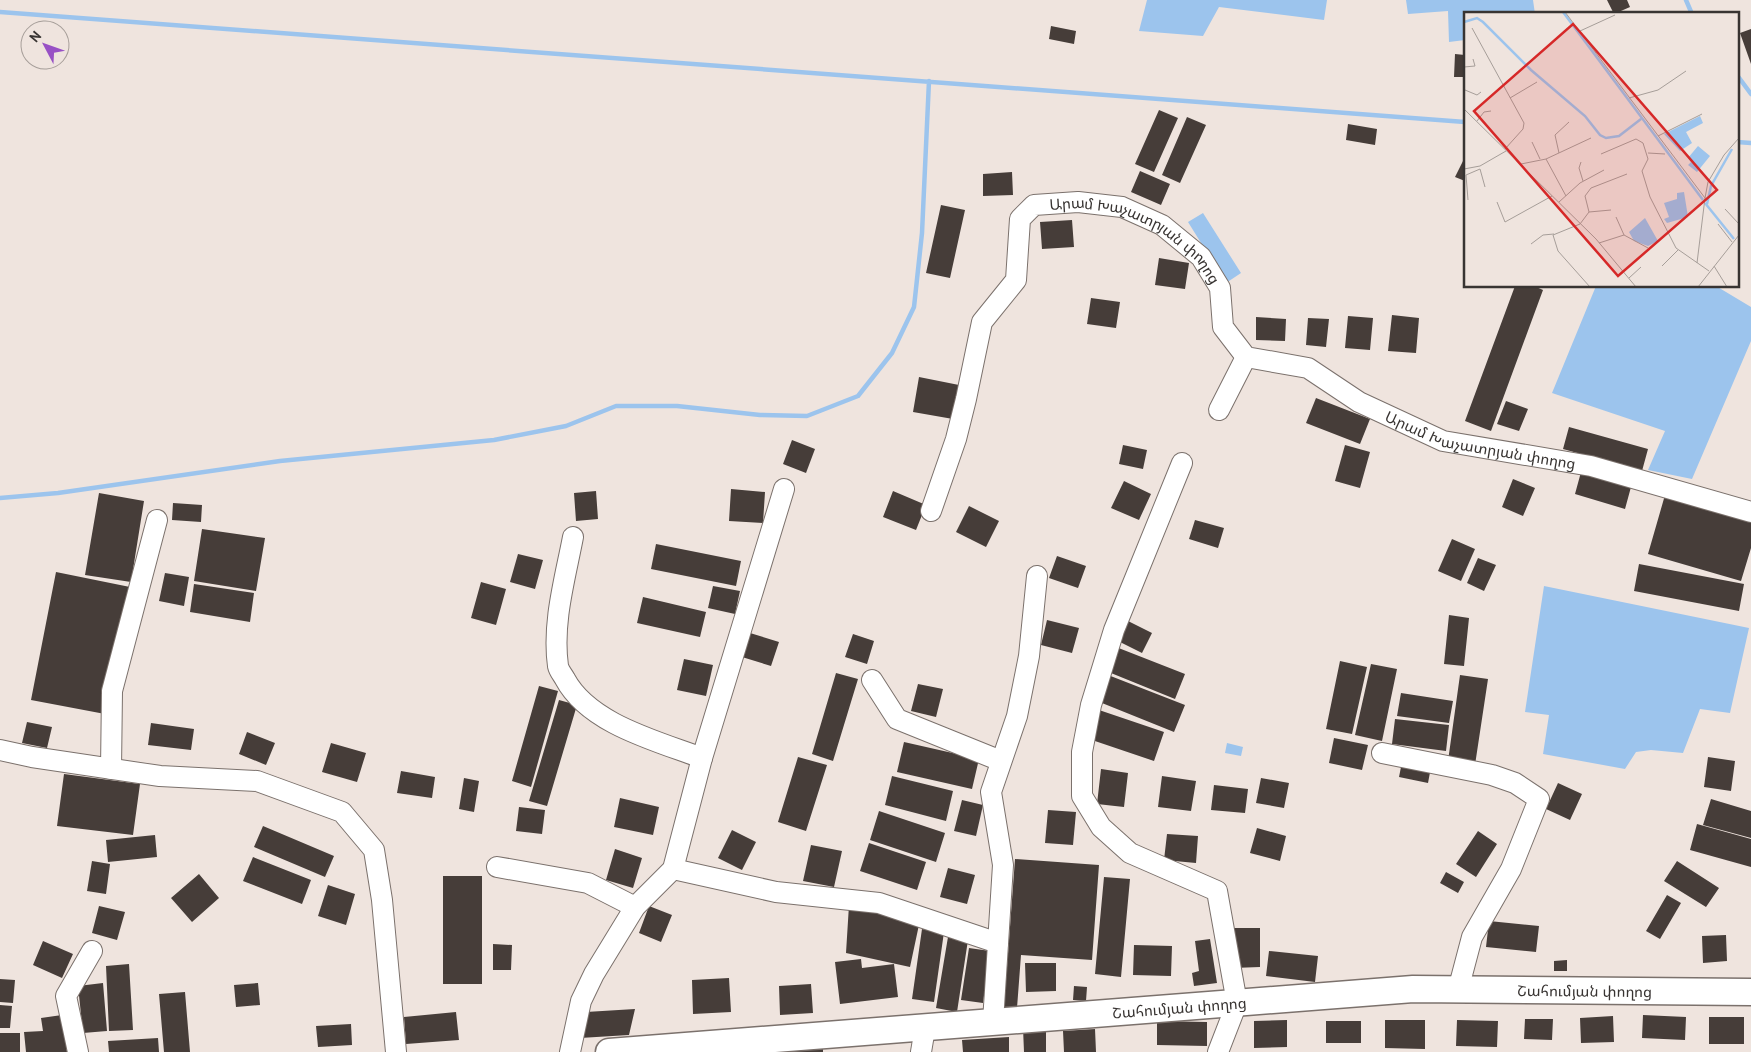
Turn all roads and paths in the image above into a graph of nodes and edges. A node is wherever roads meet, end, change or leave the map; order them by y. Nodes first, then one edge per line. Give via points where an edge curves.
1 (1246, 357) junction
2 (1219, 410) dead end
3 (1182, 462) dead end
4 (784, 489) dead end
5 (931, 511) dead end
6 (1751, 512) edge
7 (157, 520) dead end
8 (573, 537) dead end
9 (1037, 576) dead end
10 (872, 680) dead end
11 (0, 750) edge
12 (1382, 753) dead end
13 (702, 758) junction
14 (1001, 761) junction
15 (112, 769) junction
16 (497, 867) dead end
17 (673, 868) junction
18 (635, 907) junction
19 (998, 943) junction
20 (92, 951) dead end
21 (1458, 990) junction
22 (1751, 992) edge
23 (1238, 1003) junction
24 (994, 1022) junction
25 (923, 1040) edge
26 (78, 1052) edge
27 (396, 1052) edge
28 (570, 1052) edge
29 (609, 1052) edge
30 (1218, 1052) edge

1 - 2 street
1 - 5 street, Արամ Խաչատրյան փողոց via 1223,327 1220,288 1201,257 1162,225 1122,207 1078,202 1034,205 1020,219 1016,280 982,322 956,439
1 - 6 street, Արամ Խաչատրյան փողոց via 1308,368 1359,402 1443,441 1591,466
3 - 23 street via 1114,630 1091,705 1082,752 1082,796 1101,827 1130,853 1217,891
4 - 13 street
7 - 15 street via 112,691
8 - 13 street via 558,616 558,668 572,693 600,716
9 - 14 street via 1029,656 1017,716
10 - 14 street via 897,719
11 - 15 street
12 - 21 street via 1492,775 1515,783 1539,799 1511,869 1472,937
13 - 17 street
14 - 19 street via 991,792 1003,865
15 - 27 street via 160,776 257,781 342,812 374,850 382,900
16 - 18 street via 588,883
17 - 18 street
17 - 19 street via 776,892 879,903
18 - 28 street via 581,1001
19 - 24 street
20 - 26 street via 66,996
21 - 22 main road, Շահումյան փողոց
21 - 23 main road, Շահումյան փողոց via 1413,990
23 - 24 main road, Շահումյան փողոց
23 - 30 street
24 - 25 main road, Շահումյան փողոց
25 - 29 main road, Շահումյան փողոց

